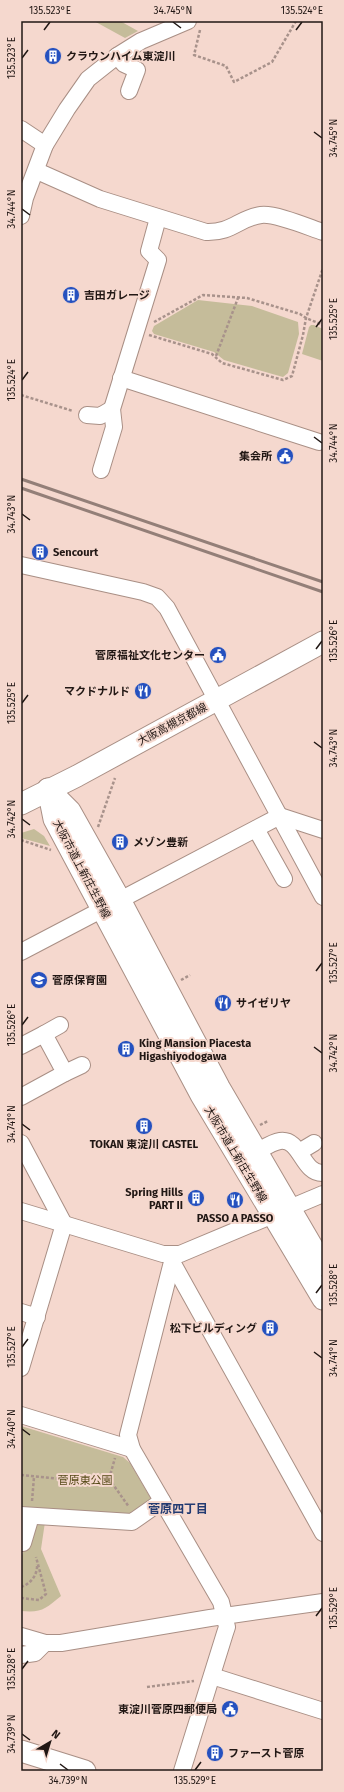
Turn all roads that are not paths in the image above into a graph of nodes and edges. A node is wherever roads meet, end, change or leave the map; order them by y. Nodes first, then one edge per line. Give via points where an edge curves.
1 (194, 24) edge
2 (117, 56) junction
3 (128, 91) dead end
4 (21, 129) edge
5 (45, 145) junction
6 (36, 171) junction
7 (23, 196) edge
8 (21, 216) edge
9 (158, 218) junction
10 (323, 232) edge
11 (121, 378) junction
12 (112, 409) junction
13 (87, 415) road end
14 (318, 442) dead end
15 (101, 470) dead end
16 (21, 565) edge
17 (323, 642) edge
18 (218, 700) junction
19 (48, 789) junction
20 (21, 804) edge
21 (280, 816) junction
22 (256, 829) junction
23 (323, 830) edge
24 (284, 879) dead end
25 (323, 897) edge
26 (111, 905) junction
27 (21, 952) edge
28 (60, 1025) dead end
29 (44, 1034) junction
30 (21, 1046) edge
31 (82, 1065) dead end
32 (65, 1073) junction
33 (21, 1097) edge
34 (21, 1143) edge
35 (314, 1143) dead end
36 (257, 1152) junction
37 (299, 1152) junction
38 (323, 1173) edge
39 (323, 1194) edge
40 (21, 1211) edge
41 (281, 1212) junction
42 (64, 1224) junction
43 (171, 1259) junction
44 (323, 1265) edge
45 (323, 1299) edge
46 (21, 1312) edge
47 (37, 1317) junction
48 (21, 1368) edge
49 (21, 1415) edge
50 (125, 1448) junction
51 (162, 1501) junction
52 (26, 1516) edge
53 (323, 1533) edge
54 (23, 1541) road end
55 (323, 1602) edge
56 (225, 1616) junction
57 (21, 1636) edge
58 (45, 1644) junction
59 (21, 1655) edge
60 (211, 1679) junction
61 (323, 1711) edge
62 (21, 1751) edge
63 (85, 1771) edge
64 (182, 1771) edge

1 - 2 street via 141,40
2 - 3 street via 124,64 138,70
2 - 5 street via 88,79
4 - 5 street
5 - 6 street
6 - 7 street
6 - 9 street via 100,199
7 - 8 street
9 - 10 street via 206,232 218,232 262,214
9 - 11 street via 149,251 158,260
11 - 12 street
11 - 14 street
12 - 13 street via 100,416
12 - 15 street via 114,427
16 - 18 street via 128,588 157,597 167,608
17 - 18 main road, 大阪高槻京都線
18 - 19 main road, 大阪高槻京都線
18 - 21 street
19 - 20 main road, 大阪高槻京都線
19 - 26 main road, 大阪市道上新庄生野線 via 54,819
21 - 22 street
21 - 23 street
21 - 25 street
22 - 24 street
22 - 26 street
26 - 27 street
26 - 36 main road, 大阪市道上新庄生野線
26 - 41 main road, 大阪市道上新庄生野線 via 201,1095
28 - 29 street
29 - 30 street
29 - 32 street
31 - 32 street
32 - 33 street
34 - 42 street
35 - 37 street
36 - 37 street via 278,1141 284,1141
36 - 41 main road, 大阪市道上新庄生野線
37 - 38 street via 310,1169
39 - 41 street
40 - 42 street
41 - 43 street
41 - 44 main road, 大阪市道上新庄生野線
41 - 45 main road, 大阪市道上新庄生野線
42 - 43 street
42 - 47 street
43 - 50 street
43 - 53 street
46 - 47 street
47 - 48 street
49 - 50 street
50 - 51 street
51 - 52 street via 132,1522
51 - 56 street via 221,1602
52 - 54 street
55 - 56 street
56 - 58 street via 61,1644
56 - 60 street via 227,1627
57 - 58 street
58 - 59 street via 36,1653
60 - 61 street
60 - 64 street
62 - 63 main road

